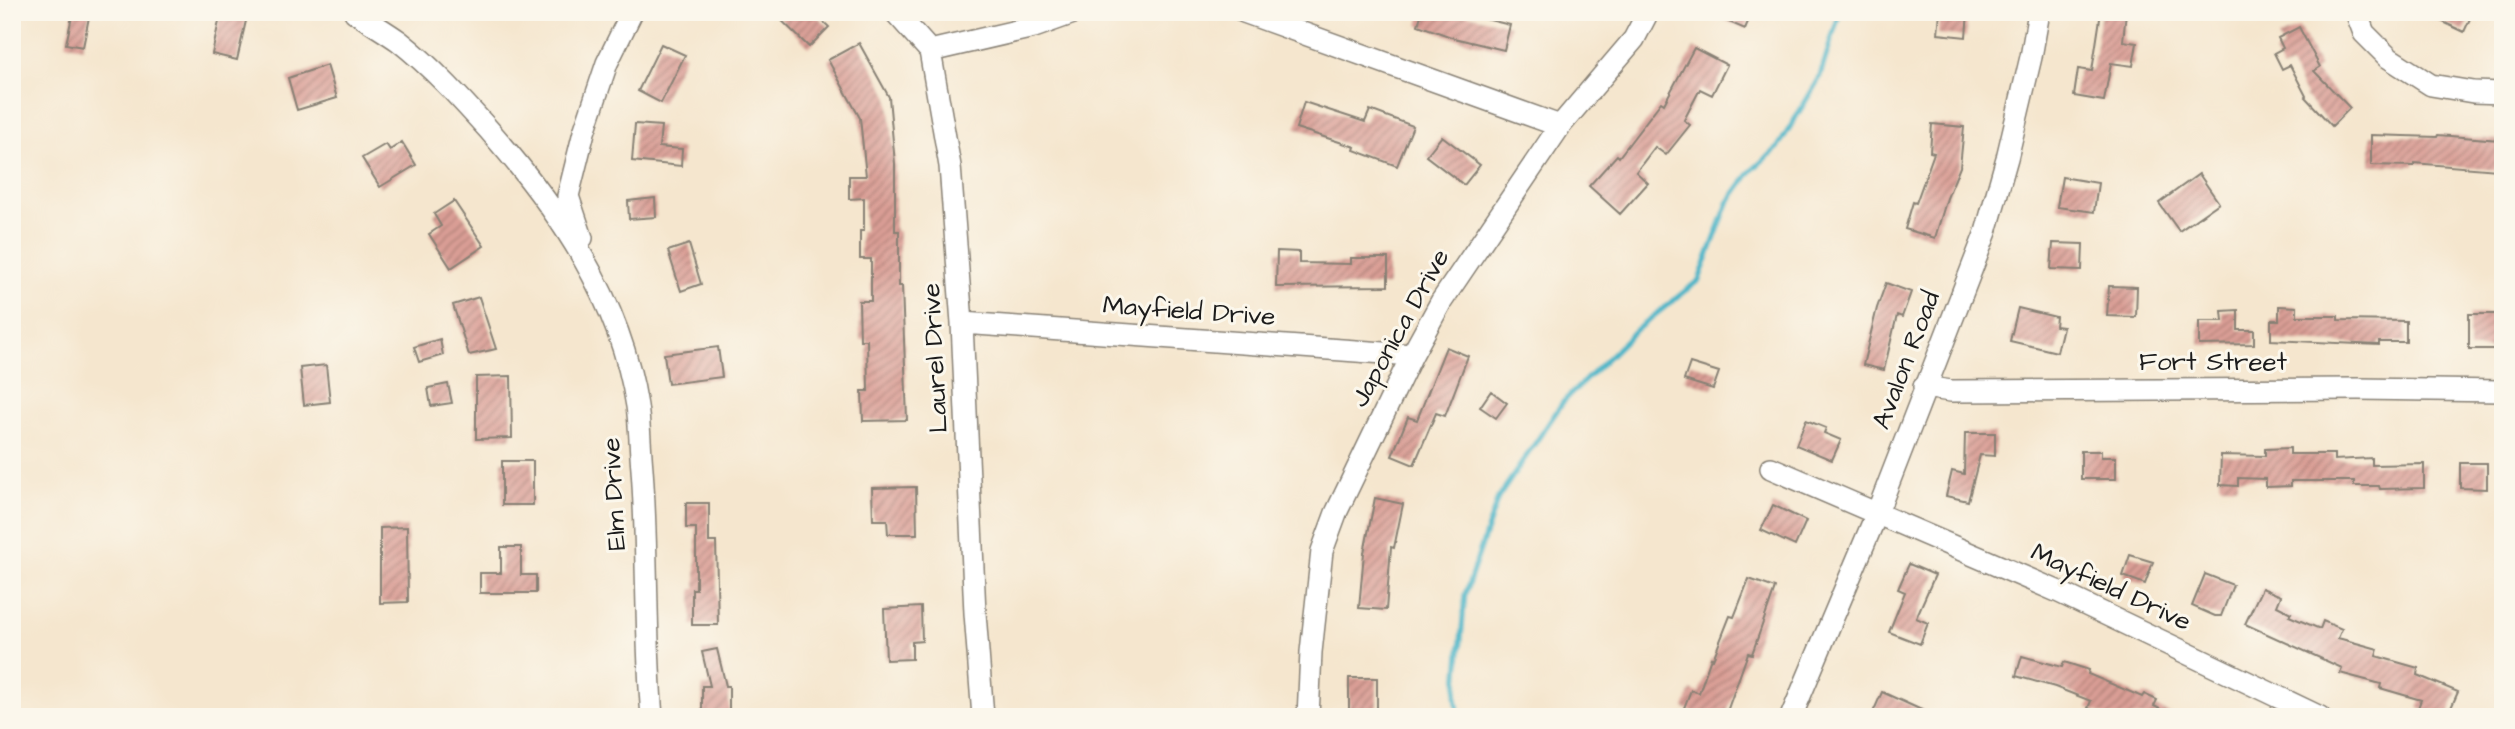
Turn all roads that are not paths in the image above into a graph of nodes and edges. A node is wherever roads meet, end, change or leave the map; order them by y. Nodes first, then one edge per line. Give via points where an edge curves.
1 (355, 12) edge
2 (632, 12) edge
3 (895, 12) edge
4 (1076, 12) edge
5 (1244, 12) edge
6 (1648, 12) edge
7 (2039, 12) edge
8 (2356, 12) edge
9 (930, 51) junction
10 (2503, 93) edge
11 (1560, 126) junction
12 (594, 275) junction
13 (962, 323) junction
14 (1412, 355) junction
15 (1924, 387) junction
16 (2503, 391) edge
17 (1771, 468) dead end
18 (1877, 513) junction
19 (652, 717) edge
20 (983, 717) edge
21 (1308, 717) edge
22 (1791, 717) edge
23 (2320, 717) edge

1 - 12 street, Elm Drive via 399,41 460,97 529,176
2 - 12 street, Elm Drive via 607,63 568,196
3 - 9 street
4 - 9 street via 1034,27
5 - 11 street
6 - 11 street, Japonica Drive via 1634,39
7 - 15 street, Avalon Road via 1986,232
8 - 10 street via 2364,33 2389,58 2431,85
9 - 13 street, Laurel Drive via 950,166
11 - 14 street, Japonica Drive via 1441,302
12 - 19 street, Elm Drive via 626,361 637,406
13 - 14 street, Mayfield Drive
13 - 20 street, Laurel Drive
14 - 21 street, Japonica Drive via 1322,551
15 - 16 street, Fort Street via 1951,391
15 - 18 street, Avalon Road
17 - 18 street, Mayfield Drive
18 - 22 street, Avalon Road
18 - 23 street, Mayfield Drive via 2059,592

